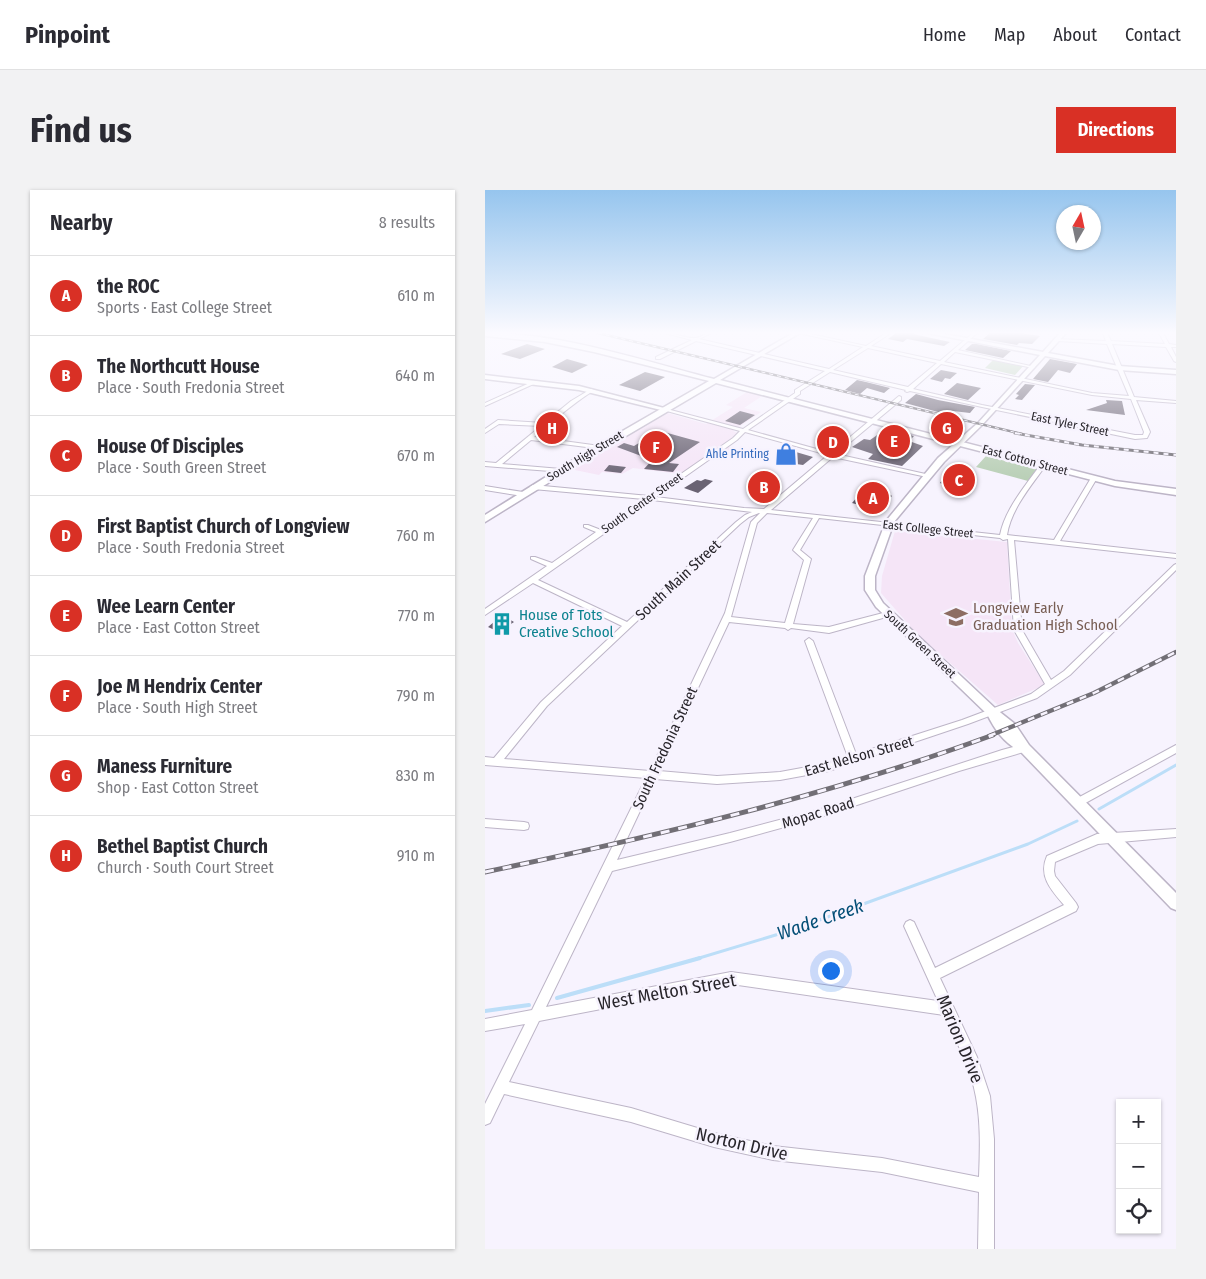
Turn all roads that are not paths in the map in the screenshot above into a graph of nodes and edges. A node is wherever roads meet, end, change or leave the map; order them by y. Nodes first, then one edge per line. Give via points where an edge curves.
1 (535, 382) edge
2 (539, 382) edge
3 (710, 382) edge
4 (723, 382) edge
5 (813, 382) edge
6 (885, 382) edge
7 (916, 382) edge
8 (1019, 382) edge
9 (1033, 382) edge
10 (1125, 382) edge
11 (909, 388) junction
12 (591, 390) junction
13 (1132, 399) junction
14 (788, 400) junction
15 (1176, 402) edge
16 (485, 405) edge
17 (995, 408) junction
18 (665, 409) junction
19 (871, 421) junction
20 (547, 425) junction
21 (743, 431) junction
22 (485, 432) edge
23 (1145, 437) joint
24 (529, 438) junction
25 (958, 443) junction
26 (600, 448) junction
27 (830, 455) junction
28 (485, 464) edge
29 (497, 465) junction
30 (1043, 465) junction
31 (561, 471) junction
32 (927, 475) junction
33 (1094, 478) junction
34 (533, 487) junction
35 (485, 488) edge
36 (1176, 492) edge
37 (523, 494) junction
38 (651, 498) junction
39 (764, 512) junction
40 (817, 516) junction
41 (485, 519) edge
42 (754, 522) junction
43 (888, 525) junction
44 (586, 526) dead end
45 (736, 527) junction
46 (601, 532) junction
47 (1007, 538) junction
48 (1056, 543) junction
49 (1176, 557) edge
50 (533, 558) dead end
51 (552, 566) junction
52 (1176, 566) edge
53 (533, 580) junction
54 (485, 613) edge
55 (887, 614) junction
56 (726, 619) junction
57 (628, 626) junction
58 (788, 626) junction
59 (802, 628) junction
60 (817, 629) junction
61 (809, 641) junction
62 (1050, 686) junction
63 (992, 712) junction
64 (1024, 748) junction
65 (1176, 749) edge
66 (854, 760) junction
67 (485, 761) edge
68 (496, 762) junction
69 (652, 775) junction
70 (1077, 803) junction
71 (485, 823) edge
72 (524, 826) dead end
73 (1176, 833) edge
74 (1111, 837) junction
75 (608, 867) junction
76 (1176, 903) edge
77 (910, 926) dead end
78 (933, 975) junction
79 (948, 1009) junction
80 (534, 1016) junction
81 (485, 1025) edge
82 (500, 1087) junction
83 (485, 1118) edge
84 (987, 1186) junction
85 (986, 1249) edge

1 - 16 street
2 - 12 street
3 - 18 main road, South High Street
4 - 14 main road, East Cotton Street
5 - 14 street, South Center Street
6 - 11 street, East Tyler Street
7 - 11 street
8 - 17 street, South Green Street
9 - 13 street
10 - 13 street
11 - 17 street, East Tyler Street
11 - 19 street
12 - 18 street
12 - 20 street
13 - 15 street
13 - 23 street via 1147,432
14 - 19 main road, East Cotton Street
14 - 21 street, South Center Street
17 - 23 street, East Tyler Street via 1137,438
17 - 25 street, South Green Street
18 - 21 street
18 - 26 main road, South High Street
19 - 25 main road, East Cotton Street
19 - 27 street
20 - 22 street via 497,422
20 - 24 street
21 - 27 street
21 - 38 street, South Center Street
24 - 26 street
24 - 29 street
25 - 30 main road, East Cotton Street
25 - 32 street, South Green Street
26 - 31 main road, South High Street
27 - 32 street
27 - 39 street
28 - 29 street
29 - 31 street
30 - 33 main road, East Cotton Street
30 - 47 street via 1003,531
31 - 34 main road, South High Street
32 - 43 street, South Green Street
33 - 36 main road, East Cotton Street
33 - 48 street
34 - 37 main road, South High Street
34 - 38 street, East College Street
35 - 37 street
37 - 41 main road, South High Street
38 - 39 street, East College Street
38 - 46 street, South Center Street
39 - 40 street, East College Street
39 - 42 street
39 - 45 street, South Main Street via 747,516
40 - 43 street, East College Street
40 - 58 street via 795,550 808,560
42 - 45 street, South Main Street
42 - 56 street, South Fredonia Street
43 - 47 street, East College Street
43 - 55 street, South Green Street via 870,585 872,594
44 - 46 street
45 - 57 street, South Main Street
46 - 51 street, South Center Street
47 - 48 street, East College Street
47 - 62 street via 1018,630
48 - 49 street, East College Street
50 - 51 street
51 - 53 street, South Center Street
52 - 62 street, East Nelson Street
53 - 54 street, South Center Street
53 - 57 street
55 - 60 street via 835,629
55 - 63 street, South Green Street
56 - 58 street
56 - 69 street, South Fredonia Street
57 - 68 street, South Main Street via 545,704
58 - 59 street
59 - 60 street
59 - 61 street
60 - 61 street
61 - 66 street
62 - 63 street, East Nelson Street via 1028,699
63 - 64 street, South Green Street via 1002,729
63 - 66 street, East Nelson Street
64 - 70 street, South Green Street
64 - 75 street, Mopac Road via 785,823
65 - 70 street
66 - 69 street, East Nelson Street via 797,774 758,778 717,780
67 - 68 street, East Nelson Street
68 - 69 street, East Nelson Street
69 - 75 street, South Fredonia Street
70 - 74 street, South Green Street
71 - 72 street
73 - 74 street
74 - 76 street, South Green Street
74 - 78 street via 1097,839 1048,862 1049,875 1072,907
75 - 80 street, South Fredonia Street
77 - 78 street, Marion Drive
78 - 79 street, Marion Drive
79 - 80 street, West Melton Street via 724,978
79 - 84 street, Marion Drive via 983,1096
80 - 81 street, West Melton Street
80 - 82 street, South Fredonia Street
82 - 83 street, South Fredonia Street
82 - 84 street, Norton Drive via 631,1115 714,1140 773,1153 882,1165
84 - 85 street, Marion Drive

